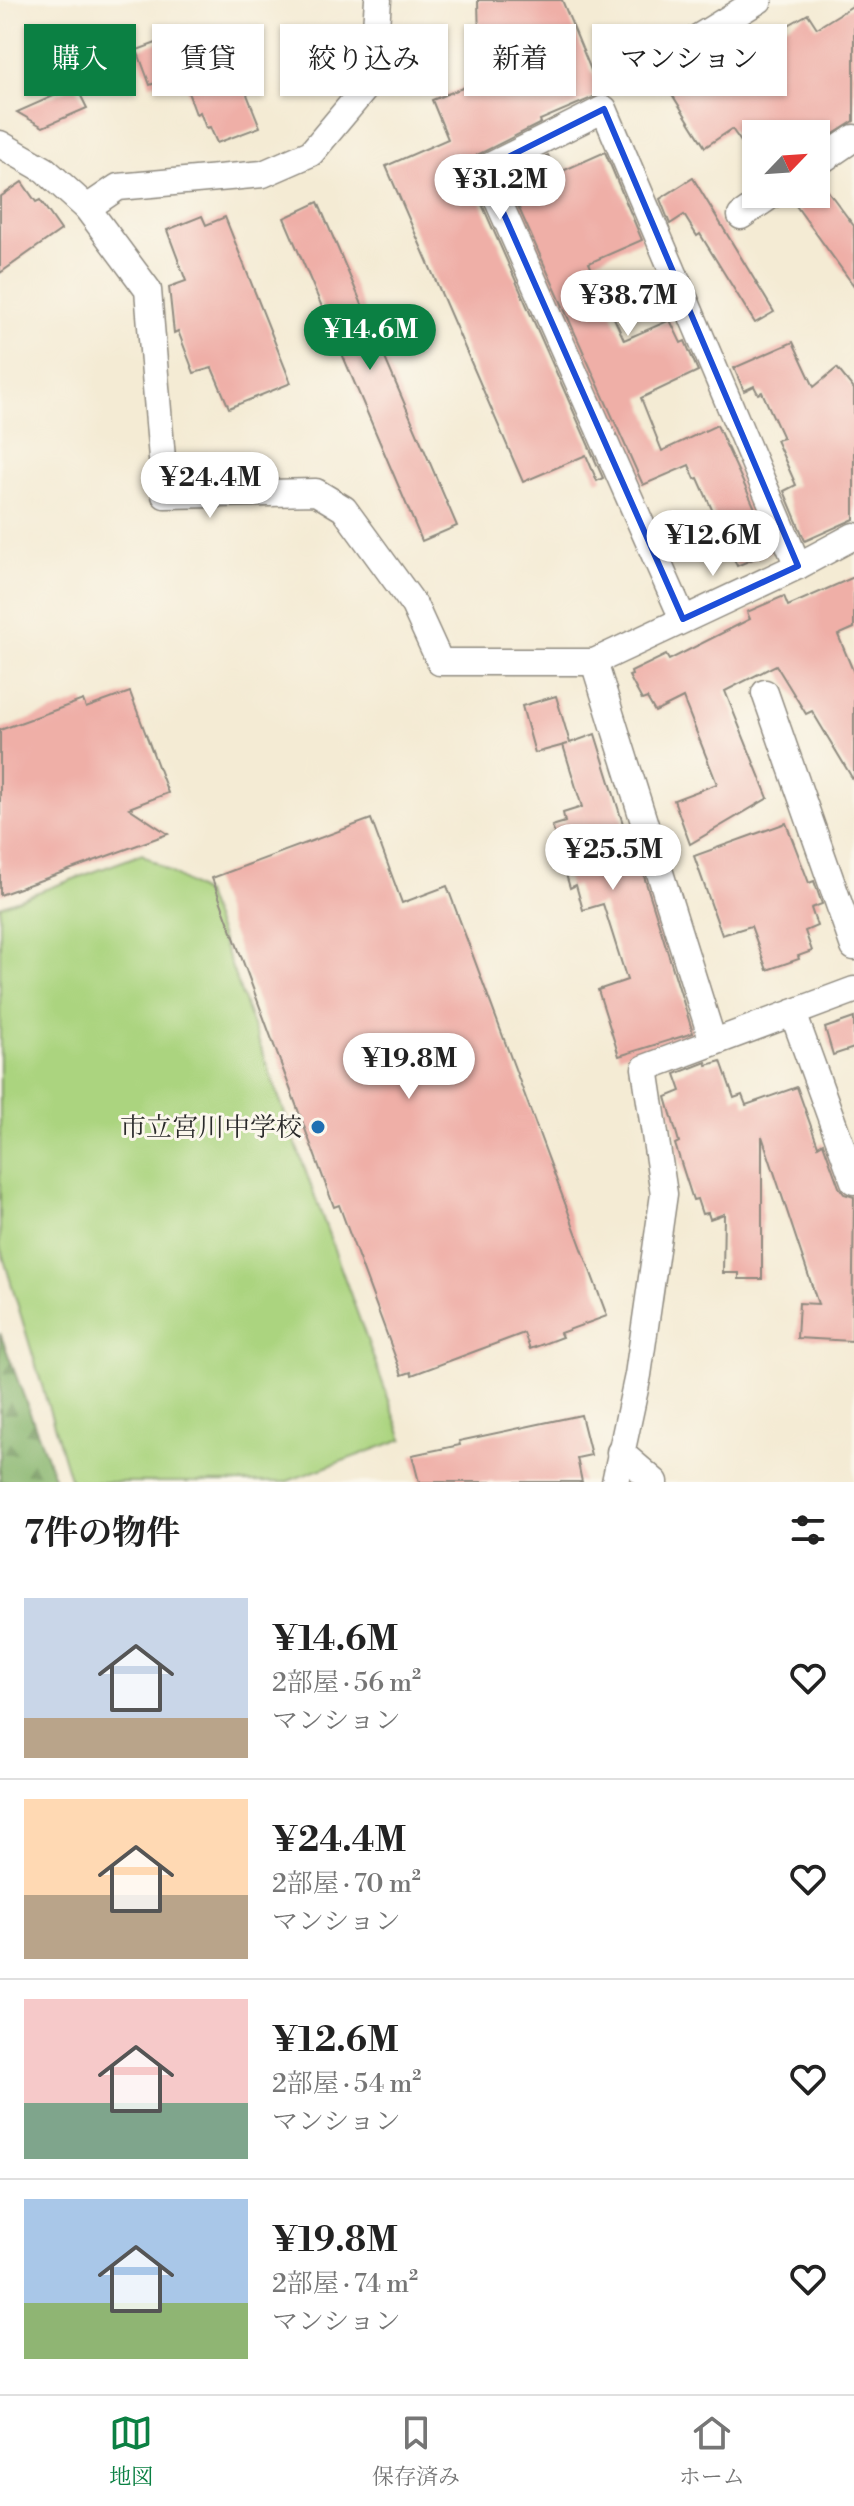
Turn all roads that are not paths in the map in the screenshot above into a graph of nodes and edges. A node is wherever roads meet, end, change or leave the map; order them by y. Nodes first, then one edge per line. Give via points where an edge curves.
1 (378, 0) edge
2 (759, 0) edge
3 (720, 24) edge
4 (854, 138) edge
5 (0, 144) edge
6 (830, 154) edge
7 (87, 208) junction
8 (753, 208) edge
9 (741, 216) dead end
10 (854, 536) edge
11 (798, 566) junction
12 (683, 619) junction
13 (594, 662) junction
14 (765, 693) dead end
15 (854, 947) edge
16 (854, 990) edge
17 (793, 1013) junction
18 (713, 1042) junction
19 (854, 1181) edge
20 (620, 1452) junction
21 (615, 1482) edge
22 (655, 1482) edge

1 - 7 street via 372,80 311,153 263,174 118,187
2 - 3 street
4 - 6 street
5 - 7 street via 45,170
7 - 13 street via 148,290 165,495 316,492 344,509 406,593 440,662
8 - 9 street
10 - 11 street
11 - 12 street
11 - 12 street via 604,109 484,169
12 - 13 street
13 - 18 street
14 - 15 street
16 - 17 street
17 - 18 street
17 - 19 street
18 - 20 street via 645,1068 664,1194 638,1375
20 - 21 street
20 - 22 street

